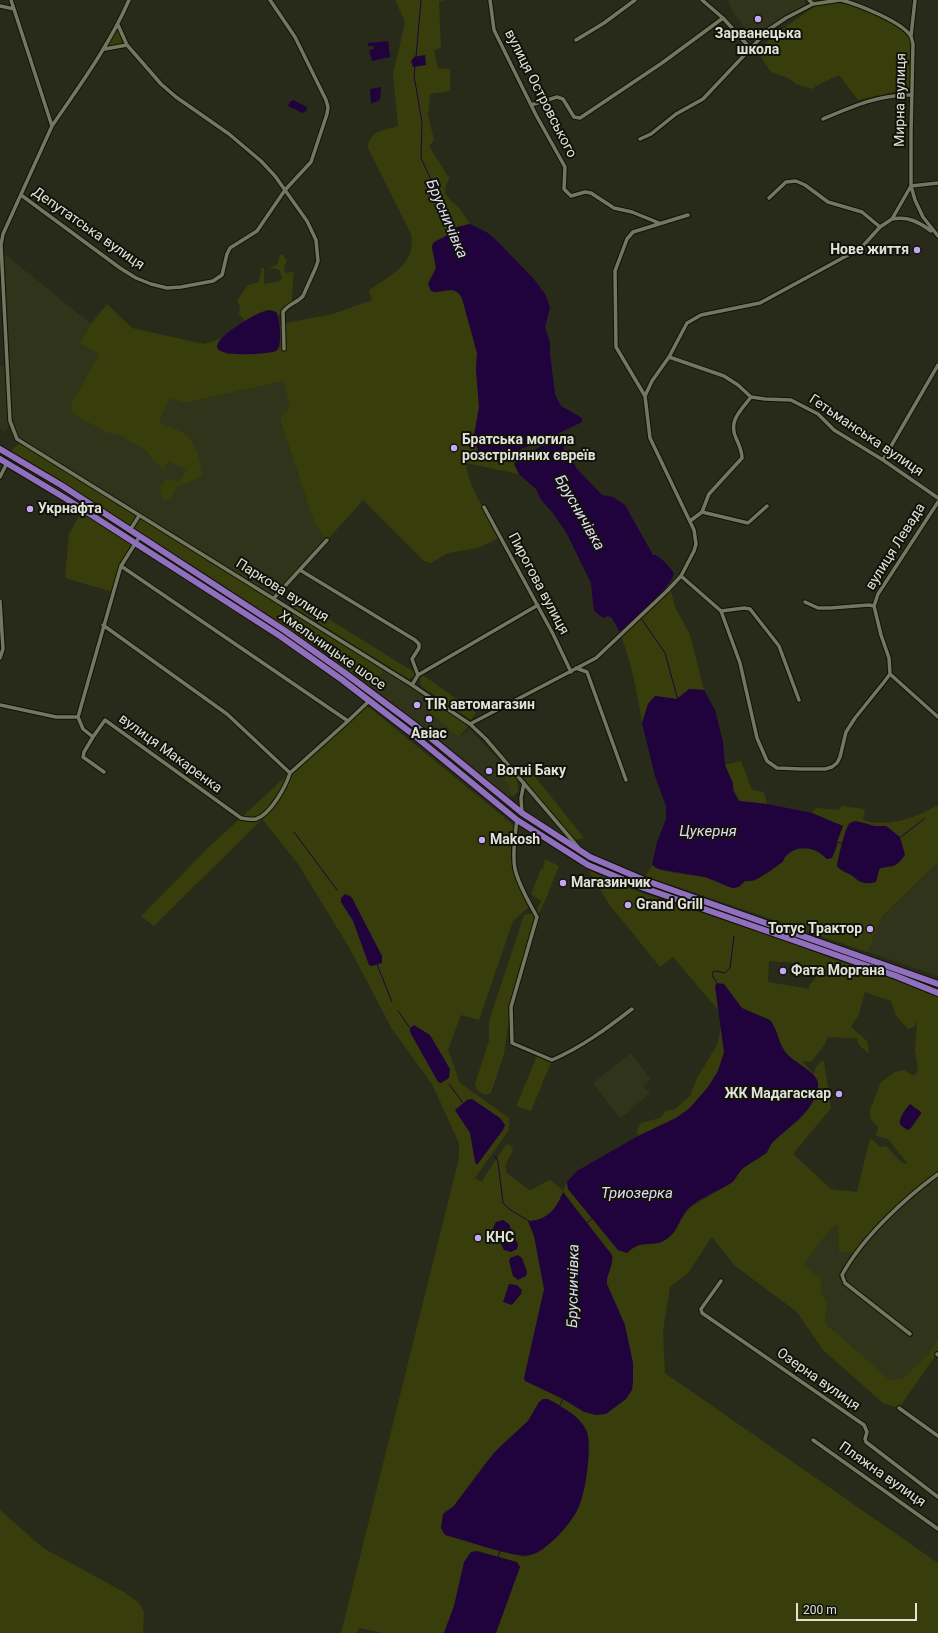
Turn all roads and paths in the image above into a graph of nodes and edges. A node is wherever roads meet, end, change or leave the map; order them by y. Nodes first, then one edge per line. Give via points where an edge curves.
1 (12, 0) edge
2 (129, 0) edge
3 (270, 0) edge
4 (490, 0) edge
5 (635, 0) edge
6 (702, 0) edge
7 (809, 0) edge
8 (840, 0) edge
9 (915, 0) edge
10 (813, 4) junction
11 (0, 6) edge
12 (14, 9) junction
13 (722, 18) junction
14 (118, 25) junction
15 (911, 36) junction
16 (576, 40) dead end
17 (126, 45) junction
18 (750, 48) junction
19 (105, 49) junction
20 (911, 95) junction
21 (531, 105) junction
22 (823, 119) dead end
23 (52, 126) junction
24 (640, 139) dead end
25 (938, 183) edge
26 (911, 186) junction
27 (285, 190) junction
28 (21, 195) junction
29 (769, 198) dead end
30 (688, 215) dead end
31 (892, 219) junction
32 (659, 223) junction
33 (880, 228) junction
34 (937, 235) edge
35 (284, 349) dead end
36 (669, 357) junction
37 (938, 365) edge
38 (645, 396) junction
39 (750, 397) junction
40 (0, 449) edge
41 (11, 455) junction
42 (0, 459) edge
43 (883, 460) junction
44 (7, 463) junction
45 (0, 477) edge
46 (938, 498) edge
47 (938, 502) edge
48 (767, 506) dead end
49 (484, 507) dead end
50 (702, 512) junction
51 (139, 516) junction
52 (690, 520) junction
53 (130, 530) junction
54 (140, 536) junction
55 (327, 540) dead end
56 (136, 543) junction
57 (121, 566) junction
58 (300, 570) junction
59 (681, 576) junction
60 (274, 598) junction
61 (0, 601) edge
62 (805, 602) dead end
63 (538, 605) junction
64 (874, 606) junction
65 (721, 611) junction
66 (103, 625) junction
67 (1, 628) edge
68 (0, 658) edge
69 (576, 668) junction
70 (571, 672) junction
71 (890, 674) junction
72 (418, 675) junction
73 (412, 685) junction
74 (369, 700) junction
75 (799, 700) dead end
76 (0, 705) edge
77 (938, 717) edge
78 (78, 718) junction
79 (348, 721) junction
80 (470, 724) junction
81 (93, 737) junction
82 (104, 772) dead end
83 (290, 773) junction
84 (626, 780) dead end
85 (524, 782) junction
86 (522, 813) junction
87 (517, 820) junction
88 (580, 851) junction
89 (938, 984) edge
90 (938, 993) edge
91 (632, 1009) dead end
92 (938, 1174) edge
93 (721, 1281) dead end
94 (910, 1334) dead end
95 (899, 1408) dead end
96 (938, 1436) edge
97 (813, 1440) dead end
98 (938, 1497) edge
99 (938, 1529) edge

1 - 12 street
2 - 14 street
3 - 27 street via 295,37 326,100 328,111 311,162
4 - 21 street, вулиця Островського via 494,30
5 - 16 street
6 - 13 street
7 - 10 street
8 - 10 street, Мирна вулиця
8 - 15 street, Мирна вулиця via 895,23
9 - 15 street
10 - 18 street, Мирна вулиця via 768,30
11 - 12 street
12 - 23 street
13 - 18 street
13 - 21 street via 662,63 580,118 574,117 563,99 557,97
14 - 17 street
14 - 19 street
15 - 20 street, Мирна вулиця
17 - 19 street
17 - 27 street via 161,84 241,144 271,172
18 - 24 street, Мирна вулиця via 703,99 676,114 652,134
19 - 23 street
20 - 22 street via 898,94 859,104
20 - 26 street, Мирна вулиця
21 - 32 street, вулиця Островського via 565,167 566,192 571,196 591,193 614,208
23 - 28 street
25 - 26 street
26 - 31 street
26 - 34 street, Мирна вулиця via 919,210
27 - 28 street, Депутатська вулиця via 257,231 229,250 220,277 213,281 175,288 155,285 129,274
27 - 35 street via 311,229 316,240 318,261 303,296 283,312
28 - 51 street, Паркова вулиця via 3,234 1,246 10,421 14,434 21,443
29 - 33 street via 786,182 796,181 828,202 862,212
30 - 32 street
31 - 33 street
31 - 34 street via 912,220
32 - 38 street via 634,232 627,238 615,271 616,347
33 - 36 street via 861,248 760,303 701,315 687,323
36 - 38 street
36 - 39 street via 724,376
37 - 43 street
38 - 52 street via 650,438
39 - 43 street, Гетьманська вулиця via 791,400 818,414 834,430
39 - 50 street via 732,424 732,430 742,450 742,458 709,494
40 - 41 highway, Хмельницьке шосе
41 - 44 highway
41 - 53 highway, Хмельницьке шосе
42 - 44 highway, Хмельницьке шосе
43 - 46 street, Гетьманська вулиця
44 - 45 street
44 - 56 highway, Хмельницьке шосе
47 - 64 street, вулиця Левада via 878,594
48 - 50 street via 748,523
49 - 63 street, Пирогова вулиця
50 - 52 street
51 - 53 street
51 - 60 street, Паркова вулиця
52 - 59 street via 696,544
53 - 54 highway, Хмельницьке шосе
54 - 56 street
54 - 86 highway, Хмельницьке шосе via 345,673 416,726
55 - 58 street
56 - 57 street
56 - 74 highway, Хмельницьке шосе via 280,636
57 - 66 street
57 - 79 street
58 - 60 street
58 - 72 street via 415,640 419,648 412,660
59 - 65 street
59 - 69 street via 618,639 596,658
60 - 73 street, Паркова вулиця
61 - 67 street
62 - 64 street via 818,608
63 - 70 street, Пирогова вулиця
63 - 72 street
64 - 71 street, вулиця Левада via 889,658
65 - 71 street via 740,663 757,738 767,761 777,768 817,769 832,767 837,763 846,732 854,718
65 - 75 street via 750,609 779,646
66 - 78 street
66 - 83 street via 226,714
67 - 68 street via 3,649
69 - 70 street
69 - 84 street via 587,672
70 - 80 street
71 - 77 street
72 - 73 street
73 - 80 street, Паркова вулиця
74 - 79 street
74 - 87 highway, Хмельницьке шосе
76 - 78 street via 56,717
78 - 81 street via 82,730
79 - 83 street
80 - 85 street, Паркова вулиця
81 - 82 street via 83,757
81 - 83 street, вулиця Макаренка via 105,720 240,818 259,818 275,803
85 - 86 street via 520,798
85 - 88 street, Паркова вулиця
86 - 87 highway
86 - 88 highway, Хмельницьке шосе
87 - 90 highway, Хмельницьке шосе via 588,865 641,888 896,976
87 - 91 street via 515,868 537,917 511,1007 512,1043 552,1060 574,1051
88 - 89 highway, Хмельницьке шосе via 644,880
92 - 94 street via 880,1226 850,1261 842,1275 845,1283
93 - 98 street, Озерна вулиця via 701,1309 702,1313 864,1426 867,1432 866,1442
95 - 96 street
97 - 99 street, Пляжна вулиця

